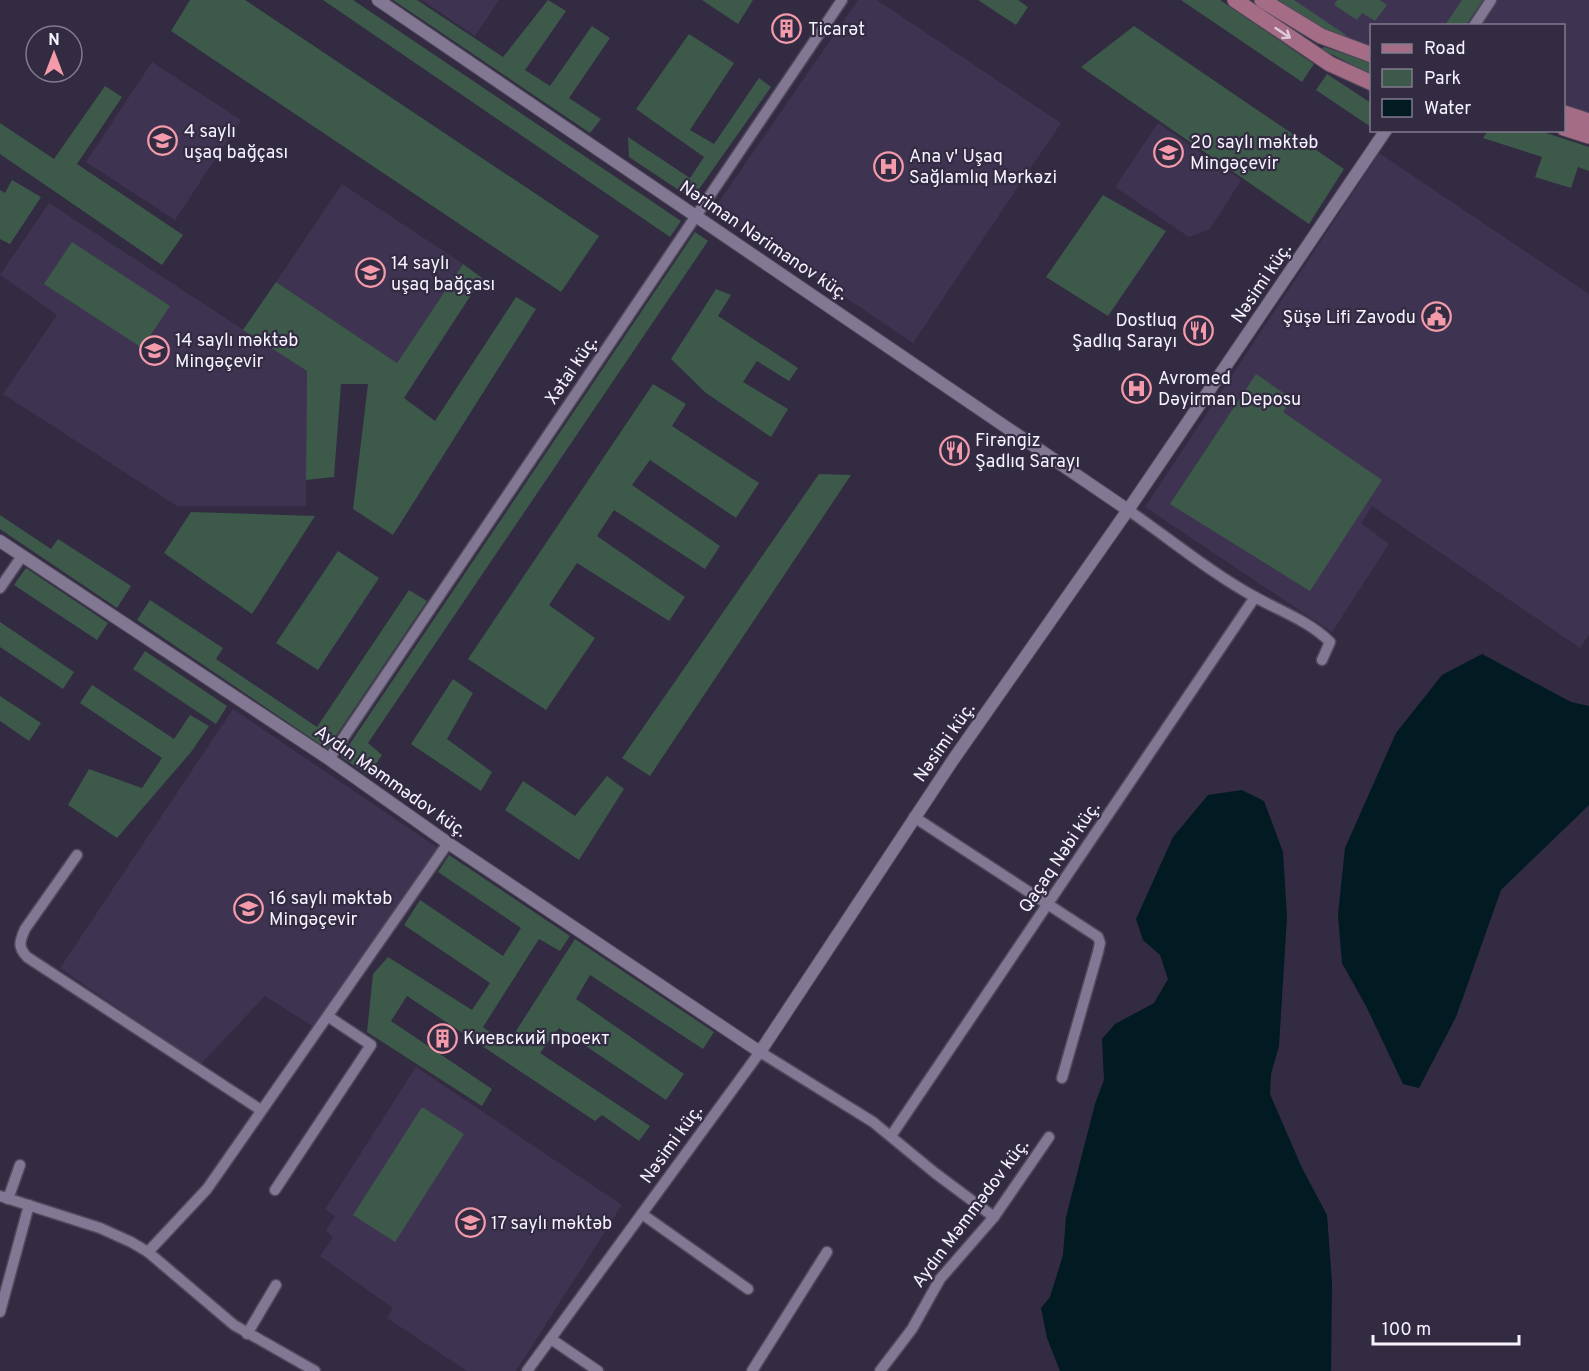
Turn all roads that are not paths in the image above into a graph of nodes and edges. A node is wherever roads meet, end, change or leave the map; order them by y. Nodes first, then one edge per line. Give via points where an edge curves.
1 (378, 0) edge
2 (842, 0) edge
3 (1235, 0) edge
4 (1262, 0) edge
5 (1491, 0) edge
6 (1475, 24) edge
7 (1370, 55) edge
8 (1370, 82) edge
9 (1565, 114) edge
10 (1589, 121) edge
11 (1565, 129) edge
12 (1385, 132) edge
13 (1589, 136) edge
14 (696, 215) junction
15 (1128, 510) junction
16 (0, 541) edge
17 (22, 556) junction
18 (0, 588) edge
19 (1256, 597) junction
20 (1322, 660) dead end
21 (329, 759) junction
22 (914, 817) junction
23 (448, 843) junction
24 (76, 855) dead end
25 (1046, 905) junction
26 (329, 1017) junction
27 (760, 1052) junction
28 (1062, 1077) dead end
29 (261, 1110) junction
30 (891, 1136) junction
31 (1049, 1137) dead end
32 (20, 1165) dead end
33 (275, 1190) dead end
34 (4, 1197) edge
35 (29, 1205) junction
36 (642, 1214) junction
37 (994, 1217) junction
38 (148, 1252) junction
39 (828, 1252) dead end
40 (276, 1284) dead end
41 (748, 1289) dead end
42 (0, 1312) edge
43 (247, 1334) junction
44 (551, 1339) junction
45 (755, 1370) edge
46 (315, 1371) edge
47 (527, 1371) edge
48 (598, 1371) edge
49 (880, 1371) edge

1 - 14 street, Nəriman Nərimanov küç.
2 - 14 street, Xətai küç.
3 -> 8 main road via 1330,64
4 - 7 main road via 1321,36
5 - 6 street
9 - 10 main road
11 - 13 main road
12 - 15 street, Nəsimi küç.
14 - 15 street, Nəriman Nərimanov küç.
14 - 21 street, Xətai küç.
15 - 19 street
15 - 22 street, Nəsimi küç.
16 - 17 street, Aydın Məmmədov küç.
17 - 18 street
17 - 21 street, Aydın Məmmədov küç.
19 - 20 street via 1325,636 1330,642
19 - 25 street, Qaçaq Nəbi küç.
21 - 23 street, Aydın Məmmədov küç.
22 - 25 street
22 - 27 street, Nəsimi küç.
23 - 26 street
23 - 27 street, Aydın Məmmədov küç.
24 - 29 street via 25,929 19,942 21,950
25 - 28 street via 1098,937 1100,943
25 - 30 street, Qaçaq Nəbi küç.
26 - 29 street
26 - 33 street via 371,1045
27 - 30 street
27 - 36 street, Nəsimi küç.
29 - 38 street via 207,1189
30 - 37 street
31 - 37 street, Aydın Məmmədov küç.
32 - 34 street
34 - 35 street
35 - 38 street via 109,1231
35 - 42 street
36 - 41 street
36 - 44 street, Nəsimi küç.
37 - 49 street, Aydın Məmmədov küç. via 940,1279 912,1329
38 - 43 street
39 - 45 street
40 - 43 street
43 - 46 street
44 - 47 street, Nəsimi küç.
44 - 48 street

